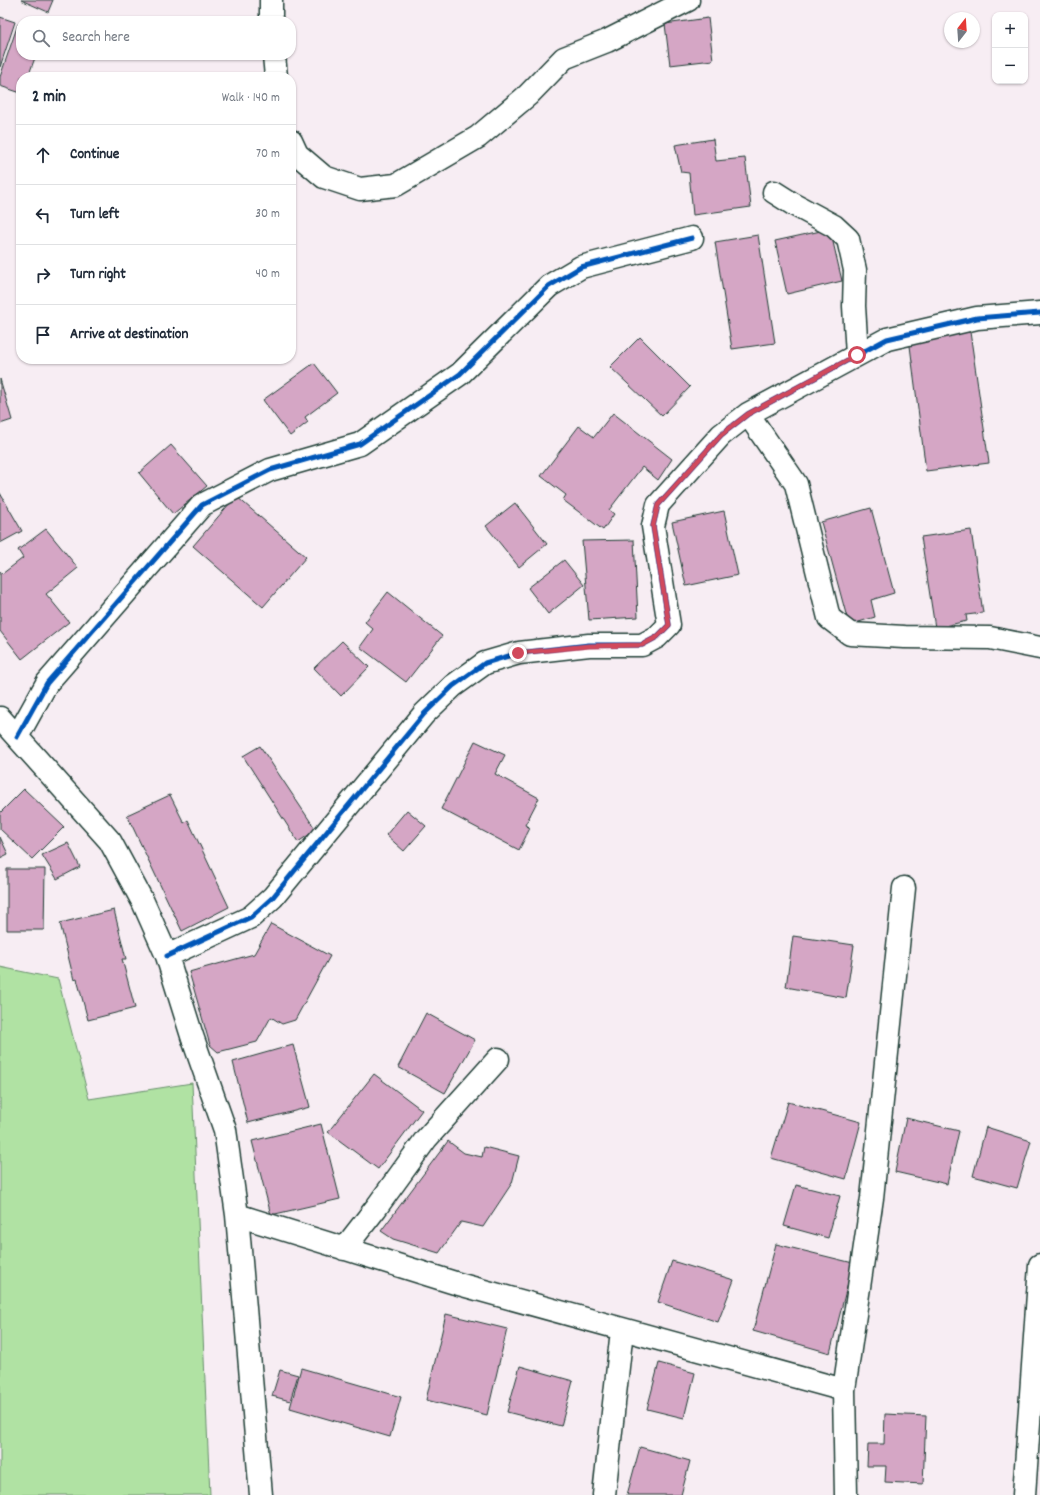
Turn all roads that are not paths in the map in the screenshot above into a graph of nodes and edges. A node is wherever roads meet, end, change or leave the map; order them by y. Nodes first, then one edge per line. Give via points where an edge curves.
1 (271, 0) edge
2 (688, 0) edge
3 (271, 16) edge
4 (274, 60) edge
5 (276, 72) edge
6 (296, 152) edge
7 (774, 192) dead end
8 (692, 238) dead end
9 (1040, 313) edge
10 (857, 355) junction
11 (748, 414) junction
12 (1040, 648) edge
13 (0, 718) edge
14 (17, 737) junction
15 (904, 888) dead end
16 (167, 956) junction
17 (498, 1059) dead end
18 (237, 1215) junction
19 (344, 1250) junction
20 (1040, 1265) edge
21 (622, 1330) junction
22 (844, 1390) junction
23 (261, 1495) edge
24 (604, 1495) edge
25 (846, 1495) edge
26 (1024, 1495) edge

1 - 3 street
2 - 6 street via 608,41 564,58 528,95 478,137 396,185 360,189 324,177
4 - 5 street
7 - 10 street via 834,226 848,238 855,270
8 - 14 street via 581,267 550,286 460,374 360,444 270,470 202,505 47,683
9 - 10 street via 977,318 887,339
10 - 11 street
11 - 12 street via 796,484 829,618 850,634 904,638 990,638
11 - 16 street via 721,435 658,505 653,526 669,625 657,637 642,645 589,646 526,652 485,663 453,686 424,714 273,897 251,917
13 - 14 street
14 - 16 street via 110,841 143,902
15 - 22 street via 872,1198
16 - 18 street via 225,1130
17 - 19 street via 426,1139
18 - 19 street
18 - 23 street
19 - 21 street
20 - 26 street
21 - 22 street
21 - 24 street
22 - 25 street

